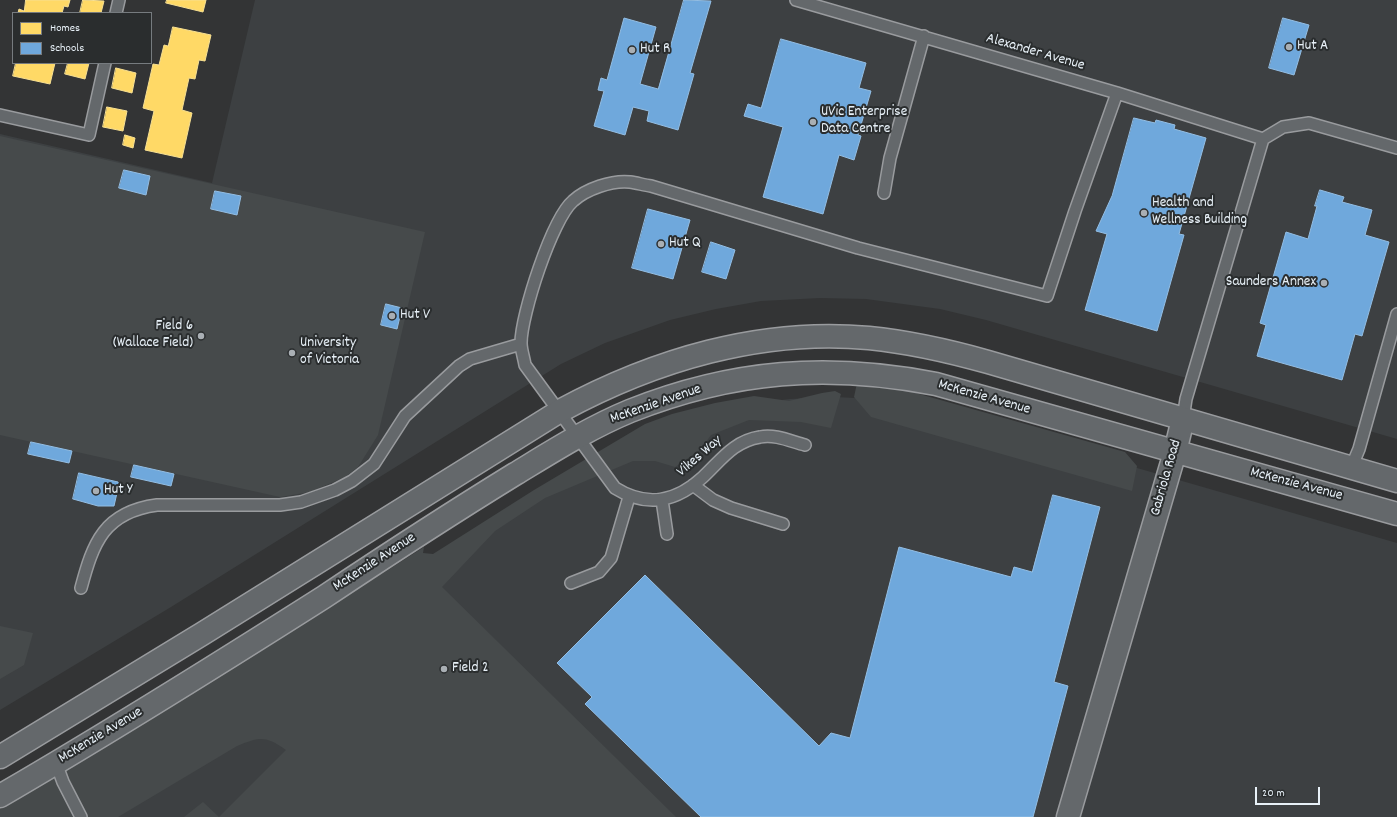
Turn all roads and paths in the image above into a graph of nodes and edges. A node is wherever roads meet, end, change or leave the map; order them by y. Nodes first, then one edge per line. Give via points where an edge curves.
1 (119, 0) edge
2 (796, 0) edge
3 (116, 12) edge
4 (924, 36) junction
5 (105, 64) edge
6 (1117, 93) junction
7 (0, 115) edge
8 (1263, 139) junction
9 (1397, 148) edge
10 (884, 193) dead end
11 (1397, 314) edge
12 (521, 344) junction
13 (560, 411) junction
14 (1183, 419) junction
15 (576, 437) junction
16 (805, 445) dead end
17 (1175, 452) junction
18 (1351, 468) junction
19 (1397, 481) edge
20 (693, 485) junction
21 (629, 497) junction
22 (662, 500) junction
23 (1397, 514) edge
24 (783, 524) dead end
25 (667, 534) dead end
26 (571, 583) dead end
27 (81, 588) dead end
28 (0, 757) edge
29 (56, 763) junction
30 (0, 796) edge
31 (1071, 816) edge
32 (81, 817) edge

1 - 3 lane
2 - 4 lane, Alexander Avenue
4 - 6 lane, Alexander Avenue
4 - 10 lane via 890,158
5 - 7 lane via 89,135
6 - 8 lane, Alexander Avenue
6 - 12 lane via 1047,296 858,248 651,186 629,182 607,184 588,191 564,211 536,277 527,308
8 - 9 lane via 1283,127 1308,123
8 - 14 lane, Gabriola Road via 1188,392
11 - 18 lane via 1359,449
12 - 13 lane, Vikes Way via 525,365 547,398
12 - 27 lane via 470,359 459,366 405,416 374,464 335,490 301,502 280,505 157,505 141,507 126,514 100,537 90,554
13 - 14 main road, McKenzie Avenue via 628,378 704,352 760,342 838,337 893,341 952,352
13 - 15 lane, Vikes Way
13 - 28 main road, McKenzie Avenue
14 - 17 main road, Gabriola Road
14 - 18 main road, McKenzie Avenue
15 - 17 main road, McKenzie Avenue via 630,412 683,393 760,376 837,371 871,373 936,384
15 - 21 lane, Vikes Way via 615,488
15 - 29 main road, McKenzie Avenue via 474,499 218,665
16 - 20 lane, Vikes Way via 776,436 743,442 730,449
17 - 23 main road, McKenzie Avenue
17 - 31 main road, Gabriola Road
18 - 19 main road, McKenzie Avenue
20 - 22 lane, Vikes Way
20 - 24 lane via 713,500 731,508
21 - 22 lane, Vikes Way
21 - 26 lane via 611,558 599,572
22 - 25 lane
29 - 30 main road, McKenzie Avenue
29 - 32 lane

